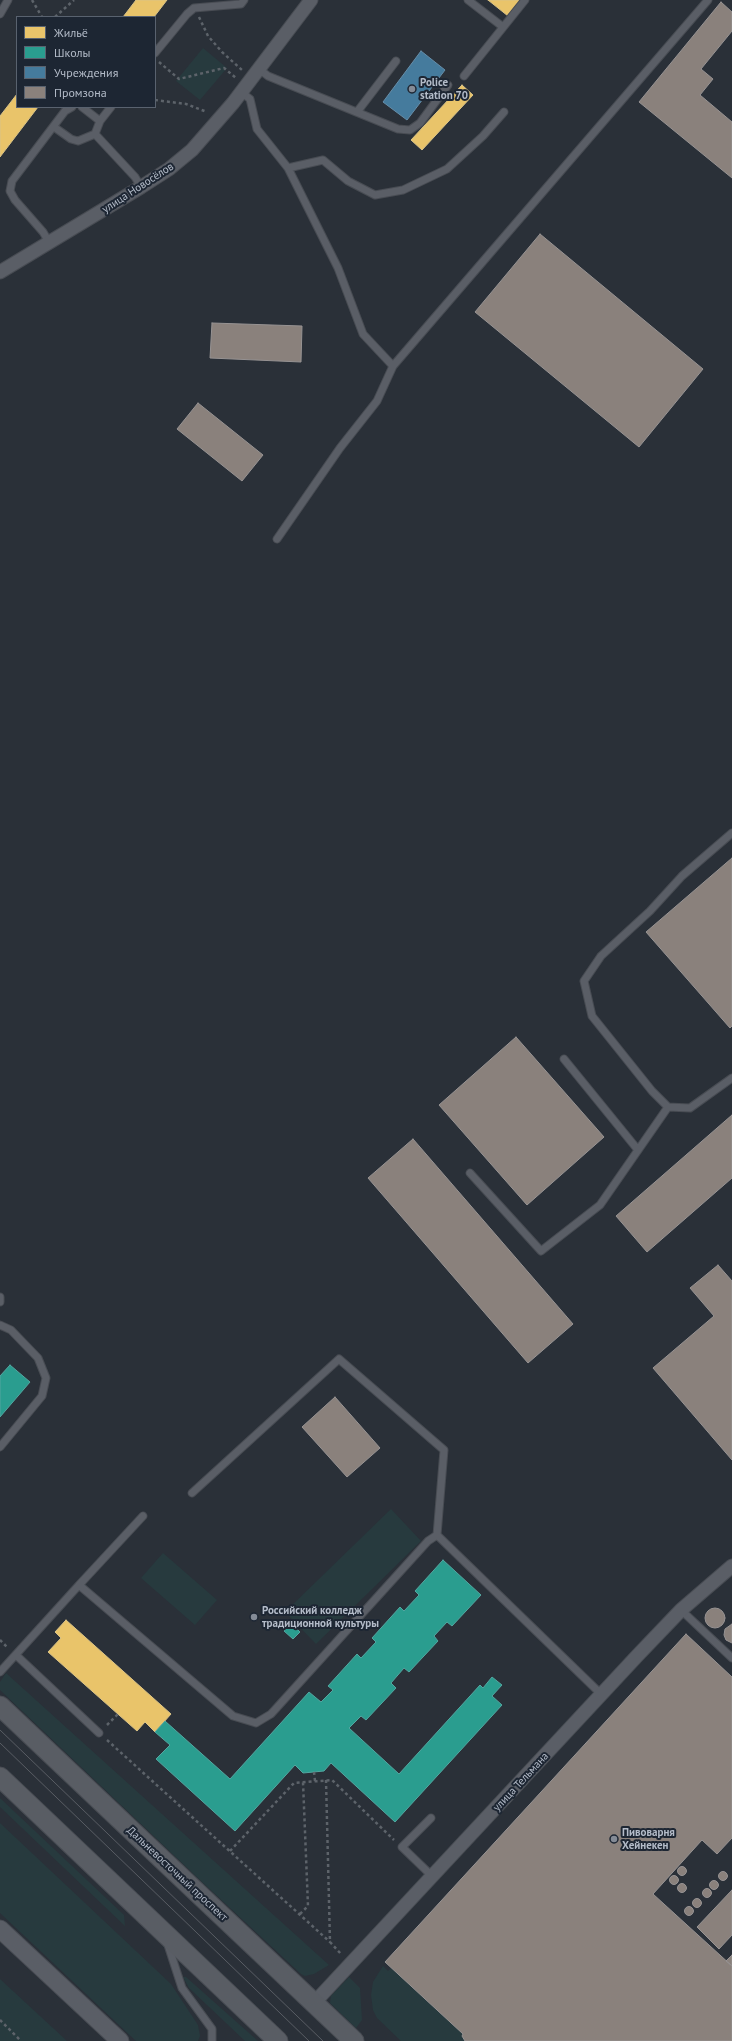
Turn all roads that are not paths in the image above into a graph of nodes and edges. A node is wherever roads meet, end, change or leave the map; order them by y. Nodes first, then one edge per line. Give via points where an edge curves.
1 (8, 0) edge
2 (244, 0) edge
3 (311, 0) edge
4 (468, 0) edge
5 (525, 0) edge
6 (708, 0) edge
7 (0, 14) edge
8 (503, 27) junction
9 (156, 52) edge
10 (396, 61) dead end
11 (259, 69) junction
12 (464, 76) dead end
13 (448, 85) dead end
14 (241, 92) junction
15 (71, 108) edge
16 (83, 108) edge
17 (110, 108) edge
18 (357, 112) junction
19 (504, 112) dead end
20 (100, 121) junction
21 (54, 126) junction
22 (95, 134) junction
23 (288, 168) junction
24 (141, 187) junction
25 (49, 242) junction
26 (0, 272) edge
27 (393, 366) junction
28 (277, 539) dead end
29 (732, 833) edge
30 (564, 1059) dead end
31 (732, 1078) edge
32 (668, 1107) junction
33 (638, 1150) junction
34 (470, 1173) dead end
35 (0, 1297) edge
36 (0, 1302) edge
37 (0, 1325) edge
38 (0, 1447) edge
39 (192, 1494) dead end
40 (143, 1516) dead end
41 (437, 1535) junction
42 (732, 1566) edge
43 (79, 1585) junction
44 (681, 1610) junction
45 (16, 1655) junction
46 (732, 1658) edge
47 (0, 1672) edge
48 (602, 1695) junction
49 (0, 1706) edge
50 (99, 1733) road end
51 (0, 1777) edge
52 (431, 1818) dead end
53 (432, 1876) junction
54 (0, 1929) edge
55 (165, 1934) junction
56 (314, 2003) junction
57 (120, 2041) edge
58 (212, 2041) edge
59 (278, 2041) edge
60 (354, 2041) edge

1 - 7 lane
2 - 9 lane via 241,4 194,8
3 - 11 street, улица Новосёлов
4 - 8 lane
5 - 8 lane
6 - 27 lane
8 - 12 lane
10 - 18 lane
11 - 14 street, улица Новосёлов
11 - 18 lane via 268,76
13 - 18 lane via 420,123 410,130 398,129
14 - 23 lane via 250,99 257,129
14 - 24 street, улица Новосёлов via 192,150
15 - 21 lane
16 - 20 lane
17 - 20 lane
19 - 23 lane via 483,136 447,169 403,190 374,195 348,182 323,160
20 - 22 lane
21 - 22 lane via 71,140 78,141
21 - 25 lane via 12,181 10,191 44,232
22 - 24 lane via 135,177
23 - 27 lane via 338,268 363,334
24 - 25 street, улица Новосёлов
25 - 26 street, улица Новосёлов
27 - 28 lane via 377,401 340,448
29 - 32 lane via 682,876 650,911 601,956 584,982 592,1016 652,1092
30 - 33 lane
31 - 32 lane via 690,1108
32 - 33 lane
33 - 34 lane via 600,1205 541,1250
35 - 36 lane
37 - 38 lane via 11,1330 38,1358 46,1378 42,1396
39 - 41 lane via 339,1359 444,1450
40 - 43 lane
41 - 43 lane via 428,1541 271,1714 256,1723 233,1716
41 - 48 lane
42 - 44 street, улица Тельмана
43 - 45 lane
44 - 46 lane
44 - 48 street, улица Тельмана
45 - 47 lane
45 - 50 lane
48 - 53 street, улица Тельмана
49 - 56 main road, Дальневосточный проспект
51 - 55 main road
52 - 53 lane via 402,1848
53 - 56 street, улица Тельмана
54 - 57 street
55 - 58 lane via 182,1988 212,2029
55 - 59 main road
56 - 60 main road, Дальневосточный проспект

